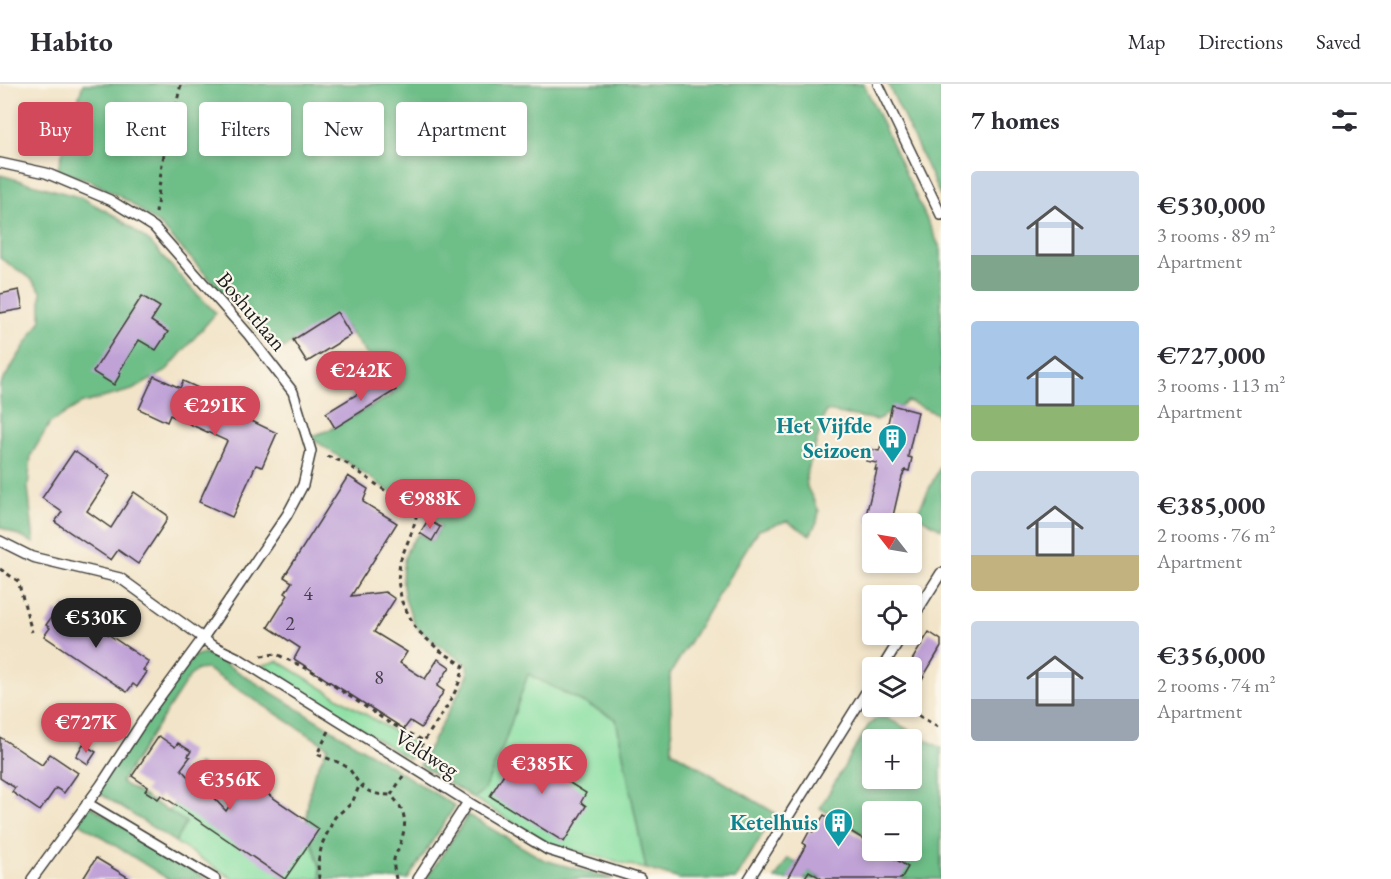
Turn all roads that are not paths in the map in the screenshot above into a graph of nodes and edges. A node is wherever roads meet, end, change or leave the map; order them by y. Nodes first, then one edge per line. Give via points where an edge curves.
1 (878, 84) edge
2 (0, 163) edge
3 (941, 215) edge
4 (0, 541) edge
5 (941, 573) edge
6 (922, 604) edge
7 (203, 638) junction
8 (862, 699) edge
9 (468, 802) junction
10 (87, 803) junction
11 (32, 879) edge
12 (215, 879) edge
13 (418, 879) edge
14 (640, 879) edge
15 (749, 879) edge

1 - 3 lane
2 - 7 lane, Boshutlaan via 46,173 110,200 154,227 248,334 293,393 311,451 303,485 287,515
4 - 7 lane, Veldweg via 32,557 120,578
5 - 6 lane
7 - 9 lane, Veldweg
7 - 10 lane
8 - 15 lane
9 - 13 lane
9 - 14 lane, Veldweg via 548,850
10 - 11 lane
10 - 12 lane

